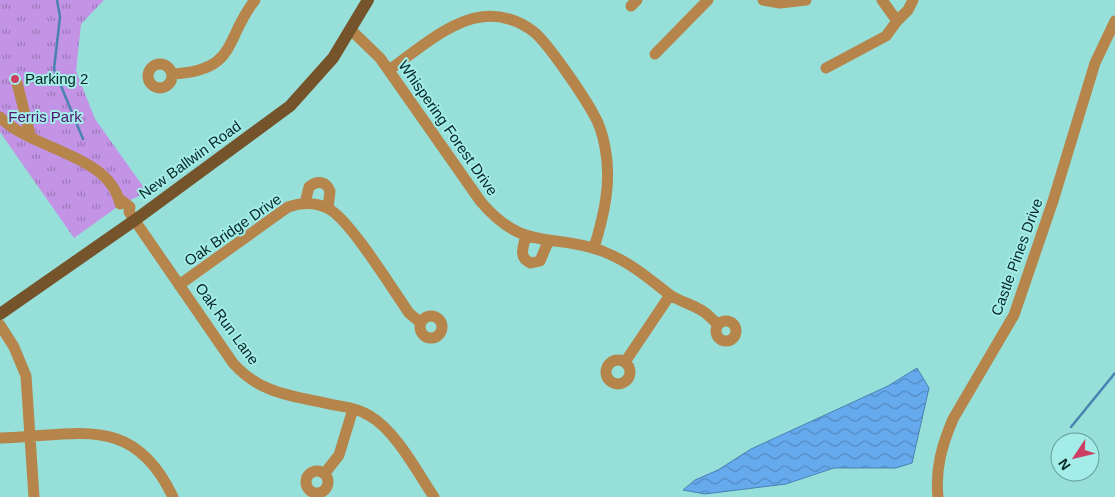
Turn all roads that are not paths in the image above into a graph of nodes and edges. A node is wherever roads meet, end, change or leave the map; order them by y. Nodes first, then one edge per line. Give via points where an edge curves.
1 (255, 0) edge
2 (368, 0) edge
3 (708, 0) edge
4 (763, 0) edge
5 (806, 0) edge
6 (882, 0) edge
7 (913, 0) edge
8 (897, 21) junction
9 (1115, 21) edge
10 (351, 30) junction
11 (655, 54) dead end
12 (826, 68) dead end
13 (389, 70) junction
14 (172, 74) dead end
15 (17, 83) dead end
16 (0, 117) edge
17 (31, 138) junction
18 (305, 203) junction
19 (324, 207) junction
20 (132, 216) junction
21 (526, 236) junction
22 (548, 242) junction
23 (594, 248) junction
24 (179, 285) junction
25 (670, 295) junction
26 (0, 314) edge
27 (421, 323) dead end
28 (718, 325) dead end
29 (0, 326) edge
30 (625, 362) dead end
31 (353, 409) junction
32 (31, 437) junction
33 (0, 438) edge
34 (325, 474) dead end
35 (34, 497) edge
36 (173, 497) edge
37 (434, 497) edge
38 (938, 497) edge

1 - 14 street via 232,45 219,60 199,70
2 - 10 main road, New Ballwin Road
3 - 11 street
4 - 5 street
6 - 8 street
7 - 8 street
8 - 12 street via 886,36
9 - 38 street, Castle Pines Drive via 1095,63 1014,315 946,436 937,468
10 - 13 street, Whispering Forest Drive
10 - 20 main road, New Ballwin Road via 320,75 290,106
13 - 21 street, Whispering Forest Drive via 481,202 498,219
13 - 23 street via 454,26 470,19 505,18 534,32 594,114 602,136 607,161 605,207
15 - 17 street
16 - 17 street
17 - 20 street via 96,170 118,198 123,212
18 - 19 street, Oak Bridge Drive
18 - 19 street, Oak Bridge Drive via 308,187 322,183 330,191
18 - 24 street, Oak Bridge Drive via 288,207
19 - 27 street via 347,224 409,313
20 - 24 street, Oak Run Lane
20 - 26 main road, New Ballwin Road
21 - 22 street, Whispering Forest Drive
21 - 22 street via 522,255 531,263 540,260
22 - 23 street, Whispering Forest Drive
23 - 25 street, Whispering Forest Drive via 630,264
24 - 31 street, Oak Run Lane via 233,363 248,378 278,393
25 - 28 street, Whispering Forest Drive via 703,310
25 - 30 street
29 - 32 street via 14,347 26,376
31 - 34 street via 339,455
31 - 37 street, Oak Run Lane via 386,428
32 - 33 street
32 - 35 street
32 - 36 street via 100,434 125,441 154,463

